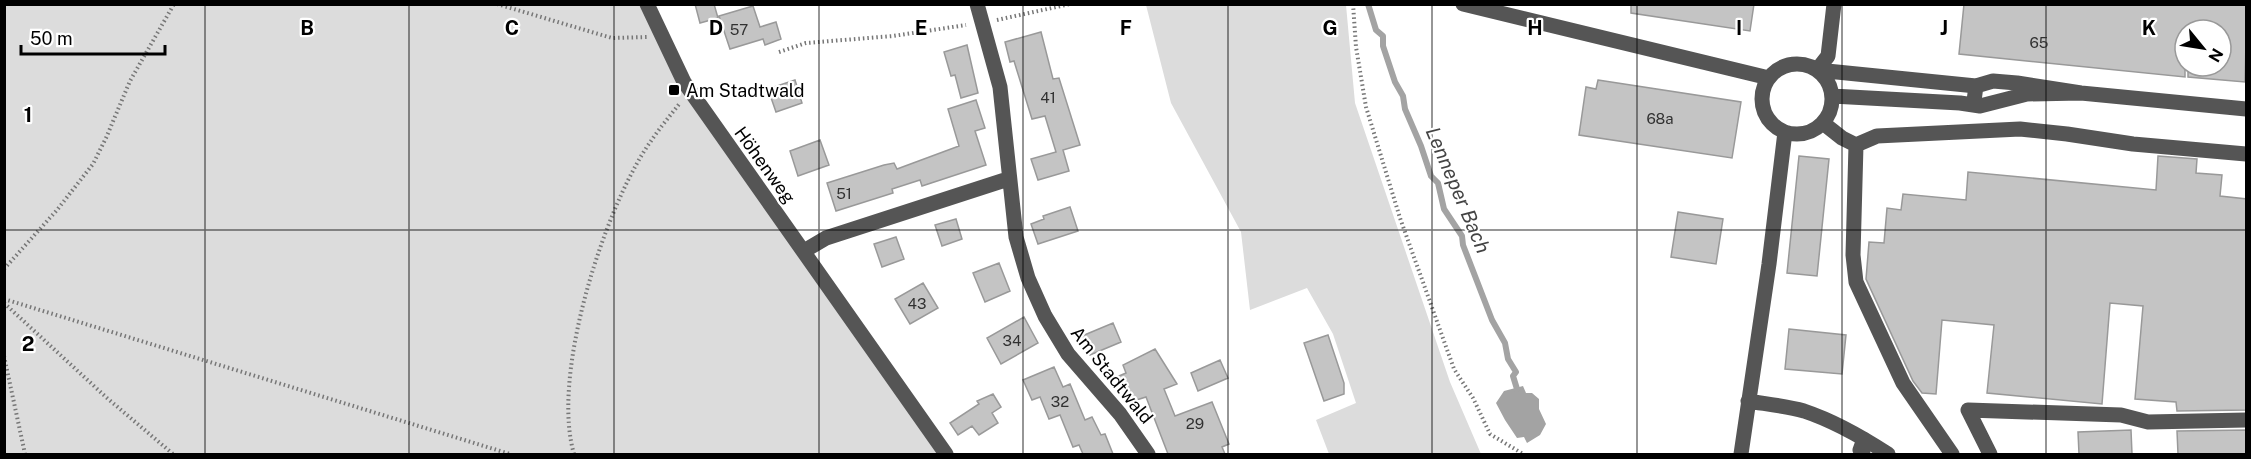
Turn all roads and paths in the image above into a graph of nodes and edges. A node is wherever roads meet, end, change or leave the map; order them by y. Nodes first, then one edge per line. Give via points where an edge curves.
1 (174, 4) edge
2 (497, 4) edge
3 (647, 4) edge
4 (978, 4) edge
5 (1070, 4) edge
6 (1353, 4) edge
7 (1463, 4) edge
8 (1834, 4) edge
9 (983, 22) junction
10 (659, 33) junction
11 (779, 52) dead end
12 (1817, 70) junction
13 (1769, 78) junction
14 (1976, 86) junction
15 (691, 92) junction
16 (2081, 93) junction
17 (1832, 96) junction
18 (1980, 106) junction
19 (2247, 109) edge
20 (1823, 123) junction
21 (1785, 132) junction
22 (1856, 146) junction
23 (2247, 154) edge
24 (1008, 179) junction
25 (804, 251) junction
26 (4, 269) edge
27 (4, 301) edge
28 (4, 356) edge
29 (1748, 401) junction
30 (2247, 420) edge
31 (1864, 447) edge
32 (25, 454) edge
33 (173, 454) edge
34 (510, 454) edge
35 (574, 454) edge
36 (946, 454) edge
37 (1148, 454) edge
38 (1523, 454) edge
39 (1741, 454) edge
40 (1888, 454) edge
41 (1952, 454) edge
42 (1990, 454) edge

1 - 26 path via 130,81 93,164
2 - 10 path via 612,38
3 - 10 street, Höhenweg
4 - 9 street, Am Stadtwald
5 - 9 path
6 - 38 path via 1366,107 1400,218 1454,369 1490,434
7 - 13 street
8 - 12 street via 1828,57
9 - 11 path via 893,36 806,43
9 - 24 street, Am Stadtwald via 1000,87
10 - 15 street, Höhenweg
12 - 13 street via 1791,65
12 - 14 street
12 - 17 street via 1827,81
13 - 21 street via 1762,98 1764,109 1768,119
14 - 16 street via 2009,82
14 - 18 street via 1974,101
15 - 25 street, Höhenweg
15 - 35 path via 635,165 617,202 590,278 570,382
16 - 18 street via 2028,94
16 - 19 street
17 - 18 street
17 - 20 street
20 - 21 street via 1805,133
20 - 22 street
21 - 29 street
22 - 23 street via 1878,136 2020,129
22 - 41 street via 1856,282 1903,383
24 - 25 street via 826,238
24 - 37 street, Am Stadtwald via 1016,237 1044,316 1068,354 1120,414
25 - 36 street, Höhenweg
27 - 33 path
27 - 34 path
28 - 32 path
29 - 31 street via 1802,410 1834,423
29 - 39 street
30 - 42 street via 2148,422 2121,415 1968,410
31 - 40 street

